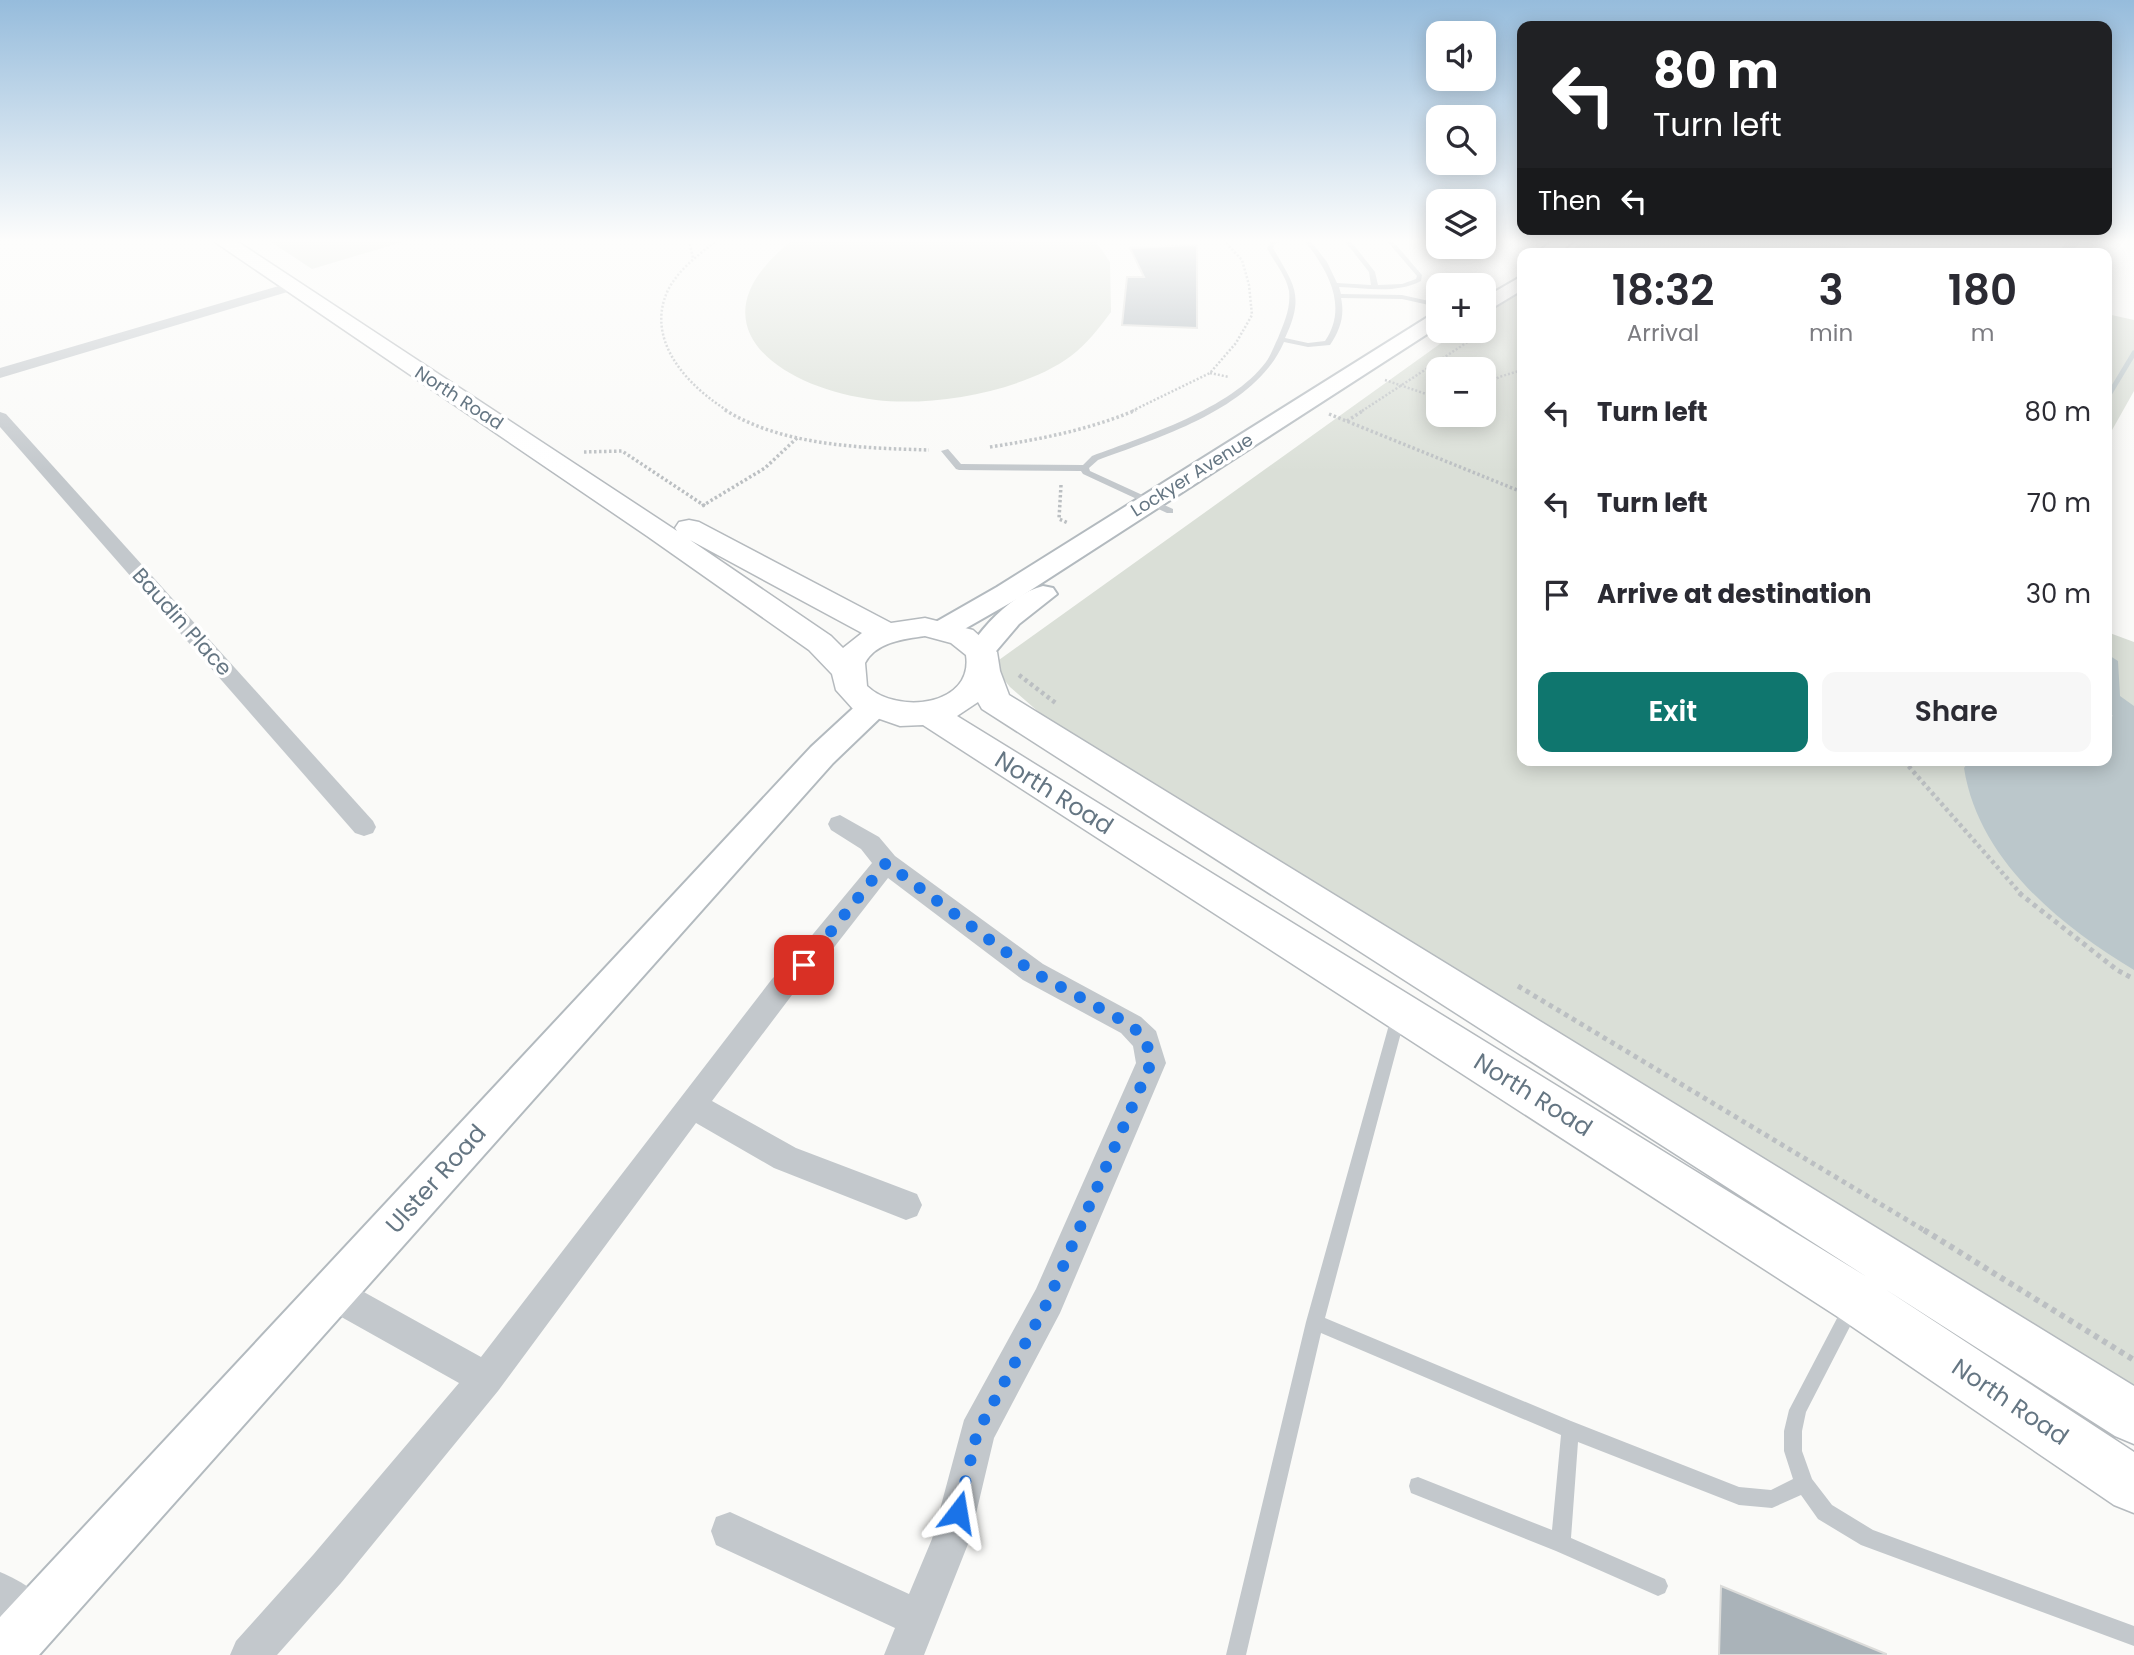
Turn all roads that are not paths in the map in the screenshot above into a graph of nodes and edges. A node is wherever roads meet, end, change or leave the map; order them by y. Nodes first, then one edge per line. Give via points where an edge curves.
1 (187, 317) edge
2 (335, 317) edge
3 (1289, 317) edge
4 (1338, 317) edge
5 (1426, 327) edge
6 (1281, 339) junction
7 (1428, 343) edge
8 (0, 373) edge
9 (0, 416) edge
10 (945, 451) road end
11 (1085, 468) junction
12 (592, 485) junction
13 (1160, 506) junction
14 (944, 629) junction
15 (886, 633) junction
16 (983, 662) junction
17 (848, 672) junction
18 (873, 707) junction
19 (928, 713) junction
20 (841, 824) dead end
21 (364, 827) dead end
22 (886, 863) junction
23 (1399, 1011) junction
24 (691, 1105) junction
25 (906, 1205) dead end
26 (332, 1293) junction
27 (1856, 1299) junction
28 (1315, 1322) junction
29 (486, 1379) junction
30 (2134, 1417) edge
31 (1570, 1430) junction
32 (1804, 1484) junction
33 (2134, 1485) edge
34 (1418, 1486) dead end
35 (730, 1531) dead end
36 (1561, 1543) junction
37 (1658, 1586) dead end
38 (0, 1592) edge
39 (36, 1618) junction
40 (919, 1619) junction
41 (2134, 1636) edge
42 (2, 1655) edge
43 (250, 1655) edge
44 (904, 1655) edge
45 (1236, 1655) edge

1 - 8 street
2 - 12 main road, North Road
3 - 6 lane
4 - 6 lane via 1327,343 1308,345
5 - 13 main road, Lockyer Avenue
6 - 11 lane via 1267,366 1241,390 1173,428 1095,458
7 - 13 main road, Lockyer Avenue via 1323,411
9 - 21 street, Baudin Place
10 - 11 lane via 959,467
11 - 13 lane via 1106,483
12 - 15 main road, North Road via 675,521
12 - 17 main road, North Road via 820,643
13 - 14 main road, Lockyer Avenue
13 - 16 main road, Lockyer Avenue via 1009,618
14 - 15 main road via 915,627
14 - 16 main road via 965,638
15 - 17 main road via 859,649
16 - 19 main road via 980,684 966,698
16 - 30 main road via 994,701
17 - 18 main road via 854,692
18 - 19 main road via 899,714
18 - 26 main road, Ulster Road via 822,755
19 - 23 main road, North Road
20 - 22 street via 870,843
22 - 24 street
22 - 40 street via 1033,972 1131,1025 1146,1040 1151,1063 1048,1301 977,1433 951,1539
23 - 27 main road, North Road
23 - 28 lane
24 - 25 street via 785,1158
24 - 29 street
26 - 29 street
26 - 39 main road, Ulster Road
27 - 32 lane via 1798,1410 1793,1451
27 - 33 main road, North Road
28 - 31 lane
28 - 45 lane
29 - 43 street
31 - 32 lane via 1739,1496 1772,1499
31 - 36 lane
32 - 41 lane via 1825,1512 1868,1538
34 - 36 lane
35 - 40 street
36 - 37 lane
38 - 39 street
39 - 42 main road, Ulster Road
40 - 44 street

